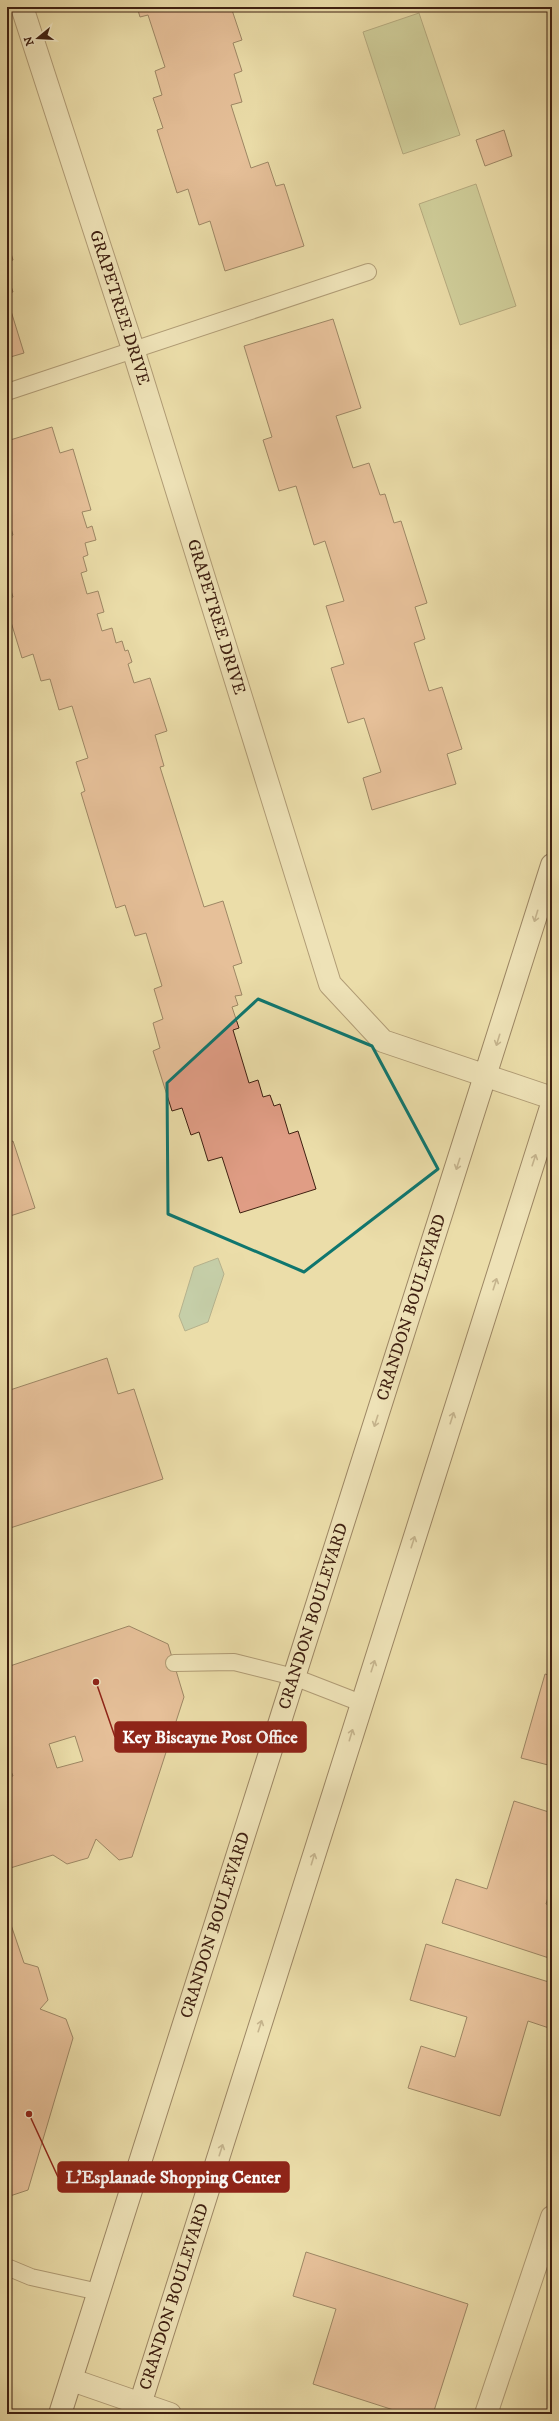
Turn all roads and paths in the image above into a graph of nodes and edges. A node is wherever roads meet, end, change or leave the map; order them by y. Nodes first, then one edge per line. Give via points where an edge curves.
1 (22, 7) edge
2 (368, 272) dead end
3 (133, 349) junction
4 (7, 392) edge
5 (552, 865) edge
6 (486, 1076) junction
7 (552, 1098) edge
8 (552, 1104) edge
9 (174, 1662) dead end
10 (294, 1677) junction
11 (361, 1703) junction
12 (552, 2216) edge
13 (7, 2267) edge
14 (100, 2292) junction
15 (72, 2380) junction
16 (139, 2409) edge
17 (60, 2414) edge
18 (170, 2414) edge
19 (486, 2414) edge

1 - 3 main road, GRAPETREE DRIVE
2 - 3 lane
3 - 4 lane
3 - 6 main road, GRAPETREE DRIVE via 330,984 383,1041
5 -> 6 main road, CRANDON BOULEVARD
6 - 7 main road, GRAPETREE DRIVE
6 -> 10 main road, CRANDON BOULEVARD
11 -> 8 main road, CRANDON BOULEVARD
9 - 10 lane via 234,1662
10 - 11 lane
10 - 14 main road, CRANDON BOULEVARD
16 -> 11 main road, CRANDON BOULEVARD
12 - 19 main road
13 - 14 lane via 31,2277
14 - 15 main road, CRANDON BOULEVARD
15 - 16 main road
15 - 17 main road, CRANDON BOULEVARD
16 - 18 main road

